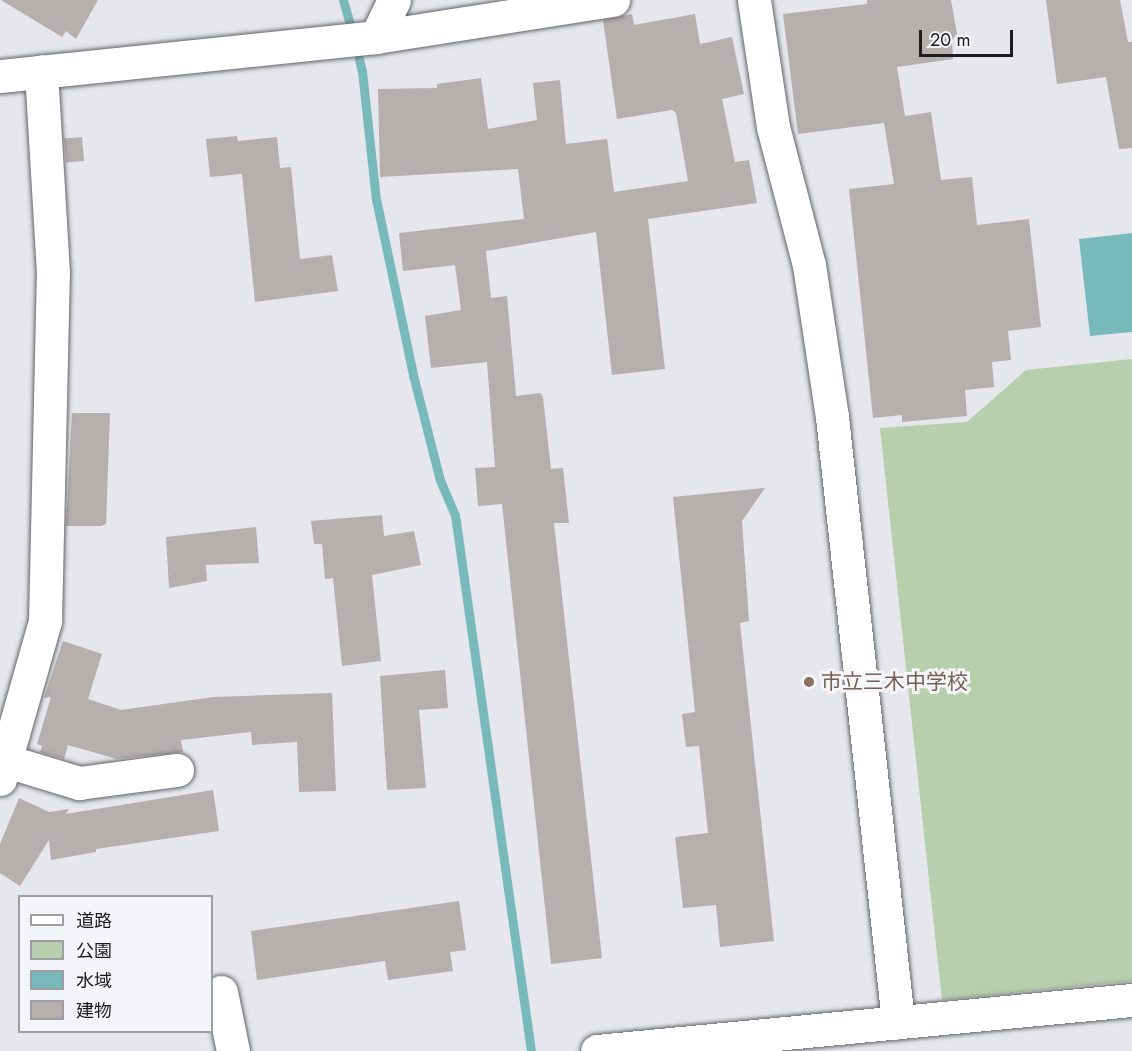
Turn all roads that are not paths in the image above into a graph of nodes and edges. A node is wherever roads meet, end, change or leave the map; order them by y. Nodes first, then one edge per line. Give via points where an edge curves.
1 (394, 0) edge
2 (613, 0) edge
3 (754, 0) edge
4 (376, 37) junction
5 (40, 70) junction
6 (0, 76) edge
7 (2, 766) edge
8 (177, 770) dead end
9 (221, 992) dead end
10 (1132, 1000) edge
11 (898, 1022) junction
12 (233, 1051) edge
13 (597, 1051) edge

1 - 4 street
2 - 4 street
3 - 11 street via 773,127 809,265 832,417
4 - 5 street
5 - 6 street
5 - 7 street via 53,273 45,621
7 - 8 street via 79,783
9 - 12 street
10 - 11 street
11 - 13 street

